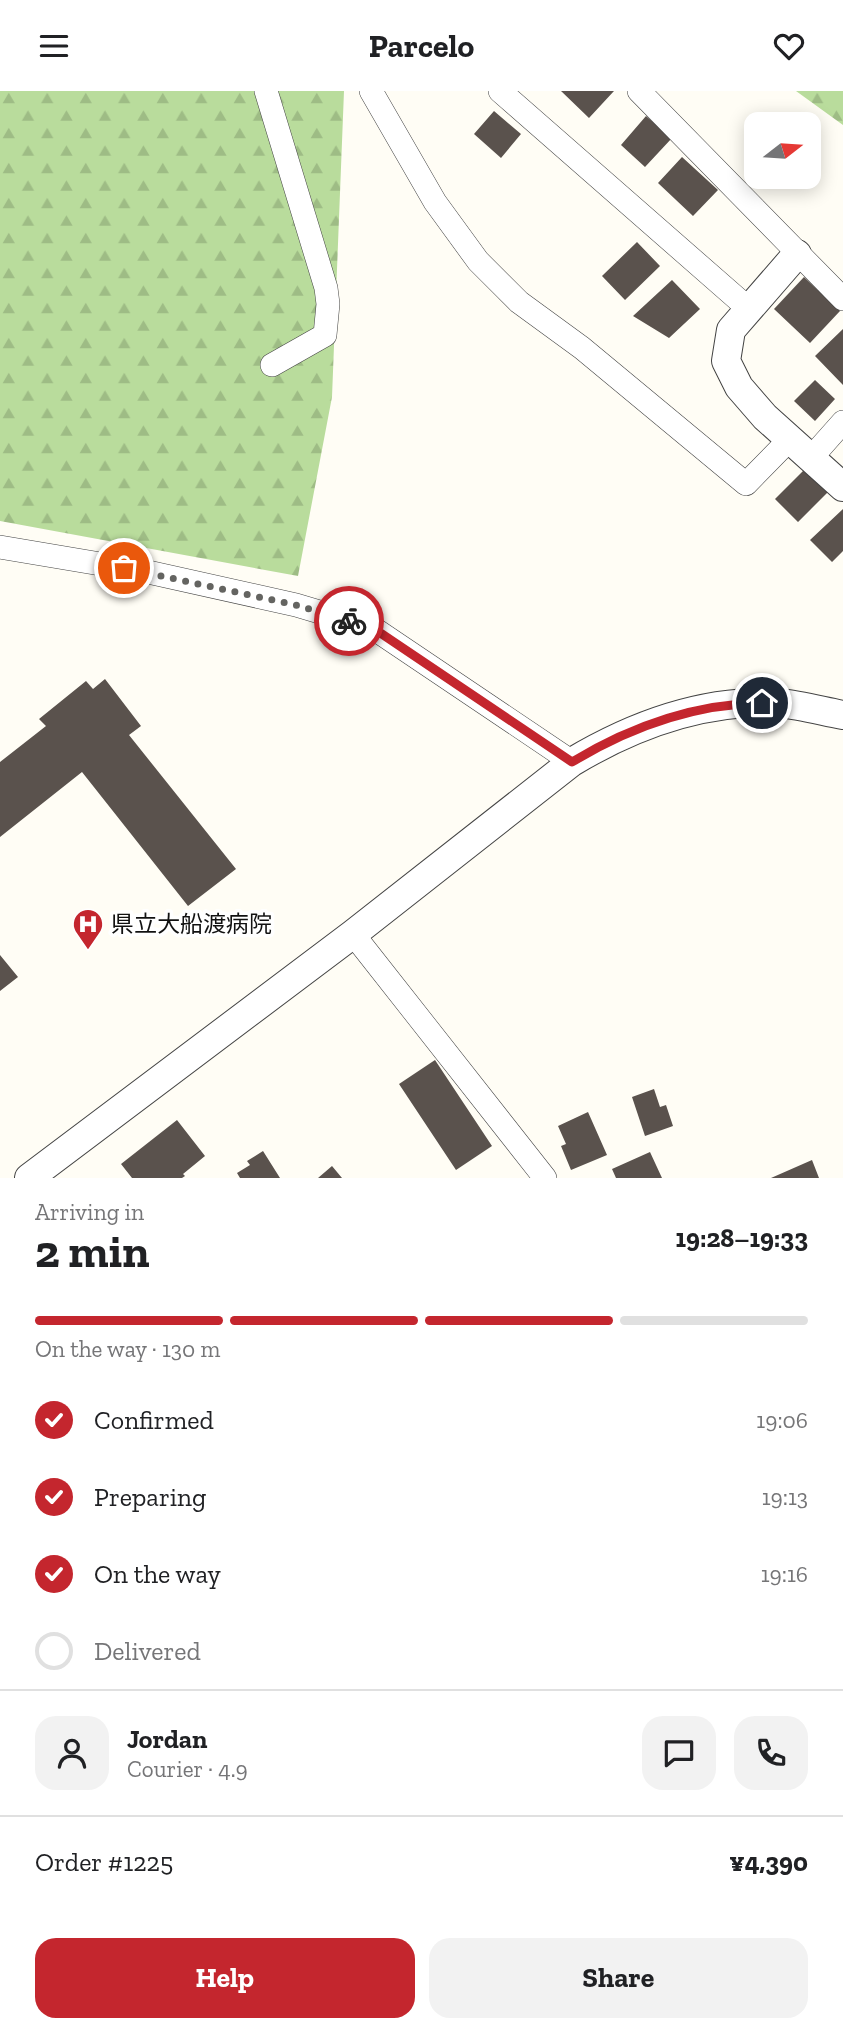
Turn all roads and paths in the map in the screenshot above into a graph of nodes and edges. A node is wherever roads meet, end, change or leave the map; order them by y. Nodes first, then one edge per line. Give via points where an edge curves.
1 (266, 91) edge
2 (371, 91) edge
3 (500, 91) edge
4 (639, 91) edge
5 (797, 254) junction
6 (843, 299) edge
7 (749, 309) junction
8 (272, 365) dead end
9 (843, 422) edge
10 (790, 439) junction
11 (811, 458) junction
12 (843, 487) edge
13 (0, 547) edge
14 (843, 715) edge
15 (572, 762) junction
16 (353, 934) junction
17 (29, 1178) edge
18 (545, 1178) edge

1 - 8 street via 328,305 325,335
2 - 10 street via 435,202 478,261 519,302 582,348 746,484
3 - 7 street
4 - 5 street
5 - 6 street
5 - 7 street
7 - 10 street via 731,330 726,361 739,387
9 - 11 street
10 - 11 street
11 - 12 street
13 - 15 street via 148,572 296,605 373,628
14 - 15 street via 780,703 708,709 642,726
15 - 16 street
16 - 17 street
16 - 18 street

